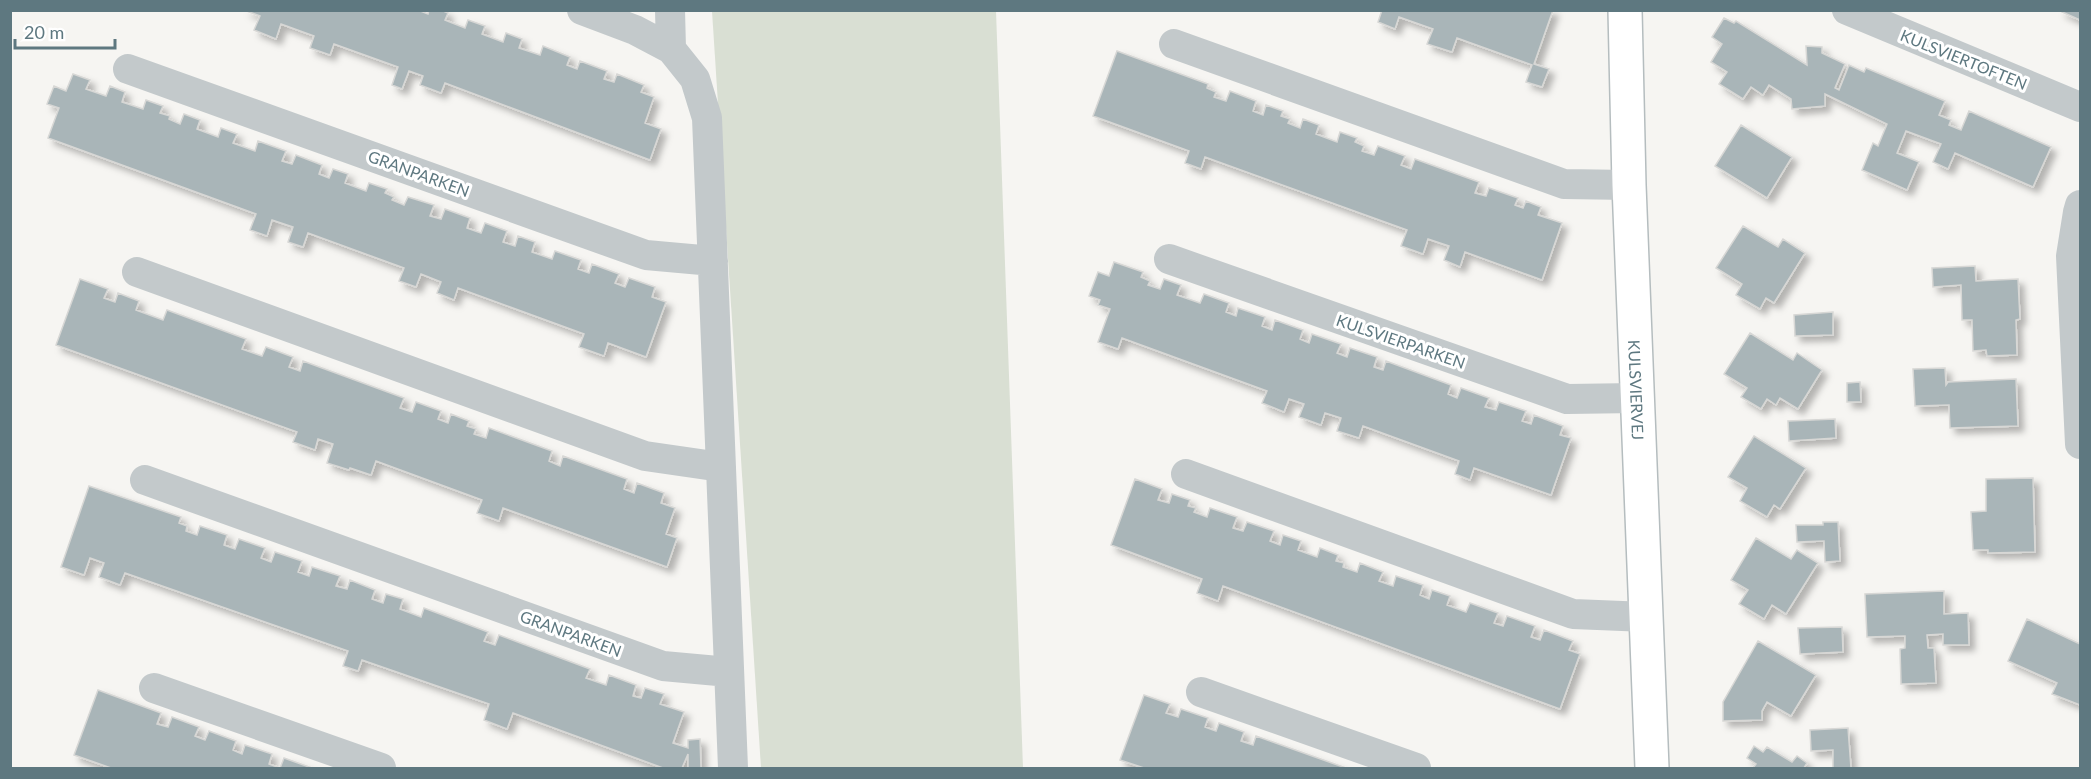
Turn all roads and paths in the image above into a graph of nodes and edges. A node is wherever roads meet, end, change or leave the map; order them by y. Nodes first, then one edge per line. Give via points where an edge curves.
1 (582, 10) edge
2 (670, 10) edge
3 (1625, 10) edge
4 (1847, 10) edge
5 (1174, 44) dead end
6 (671, 49) junction
7 (128, 69) dead end
8 (2080, 107) edge
9 (1629, 185) junction
10 (2080, 205) edge
11 (1169, 259) dead end
12 (713, 261) junction
13 (137, 272) dead end
14 (1637, 398) junction
15 (2080, 444) edge
16 (721, 467) junction
17 (1186, 474) dead end
18 (146, 480) dead end
19 (1647, 617) junction
20 (729, 672) junction
21 (154, 688) dead end
22 (1201, 692) dead end
23 (381, 768) edge
24 (733, 768) edge
25 (1416, 768) edge
26 (1652, 768) edge

1 - 6 street
2 - 6 street
3 - 9 street, KULSVIERVEJ
4 - 8 street, KULSVIERTOFTEN
5 - 9 street via 1564,184
6 - 12 street via 695,79 707,118
7 - 12 street, GRANPARKEN via 646,255
9 - 14 street, KULSVIERVEJ
10 - 15 street via 2071,256
11 - 14 street, KULSVIERPARKEN via 1567,399
12 - 16 street
13 - 16 street via 645,456
14 - 19 street, KULSVIERVEJ
16 - 20 street
17 - 19 street via 1573,614
18 - 20 street, GRANPARKEN via 663,666
19 - 26 street, KULSVIERVEJ
20 - 24 street
21 - 23 street
22 - 25 street

